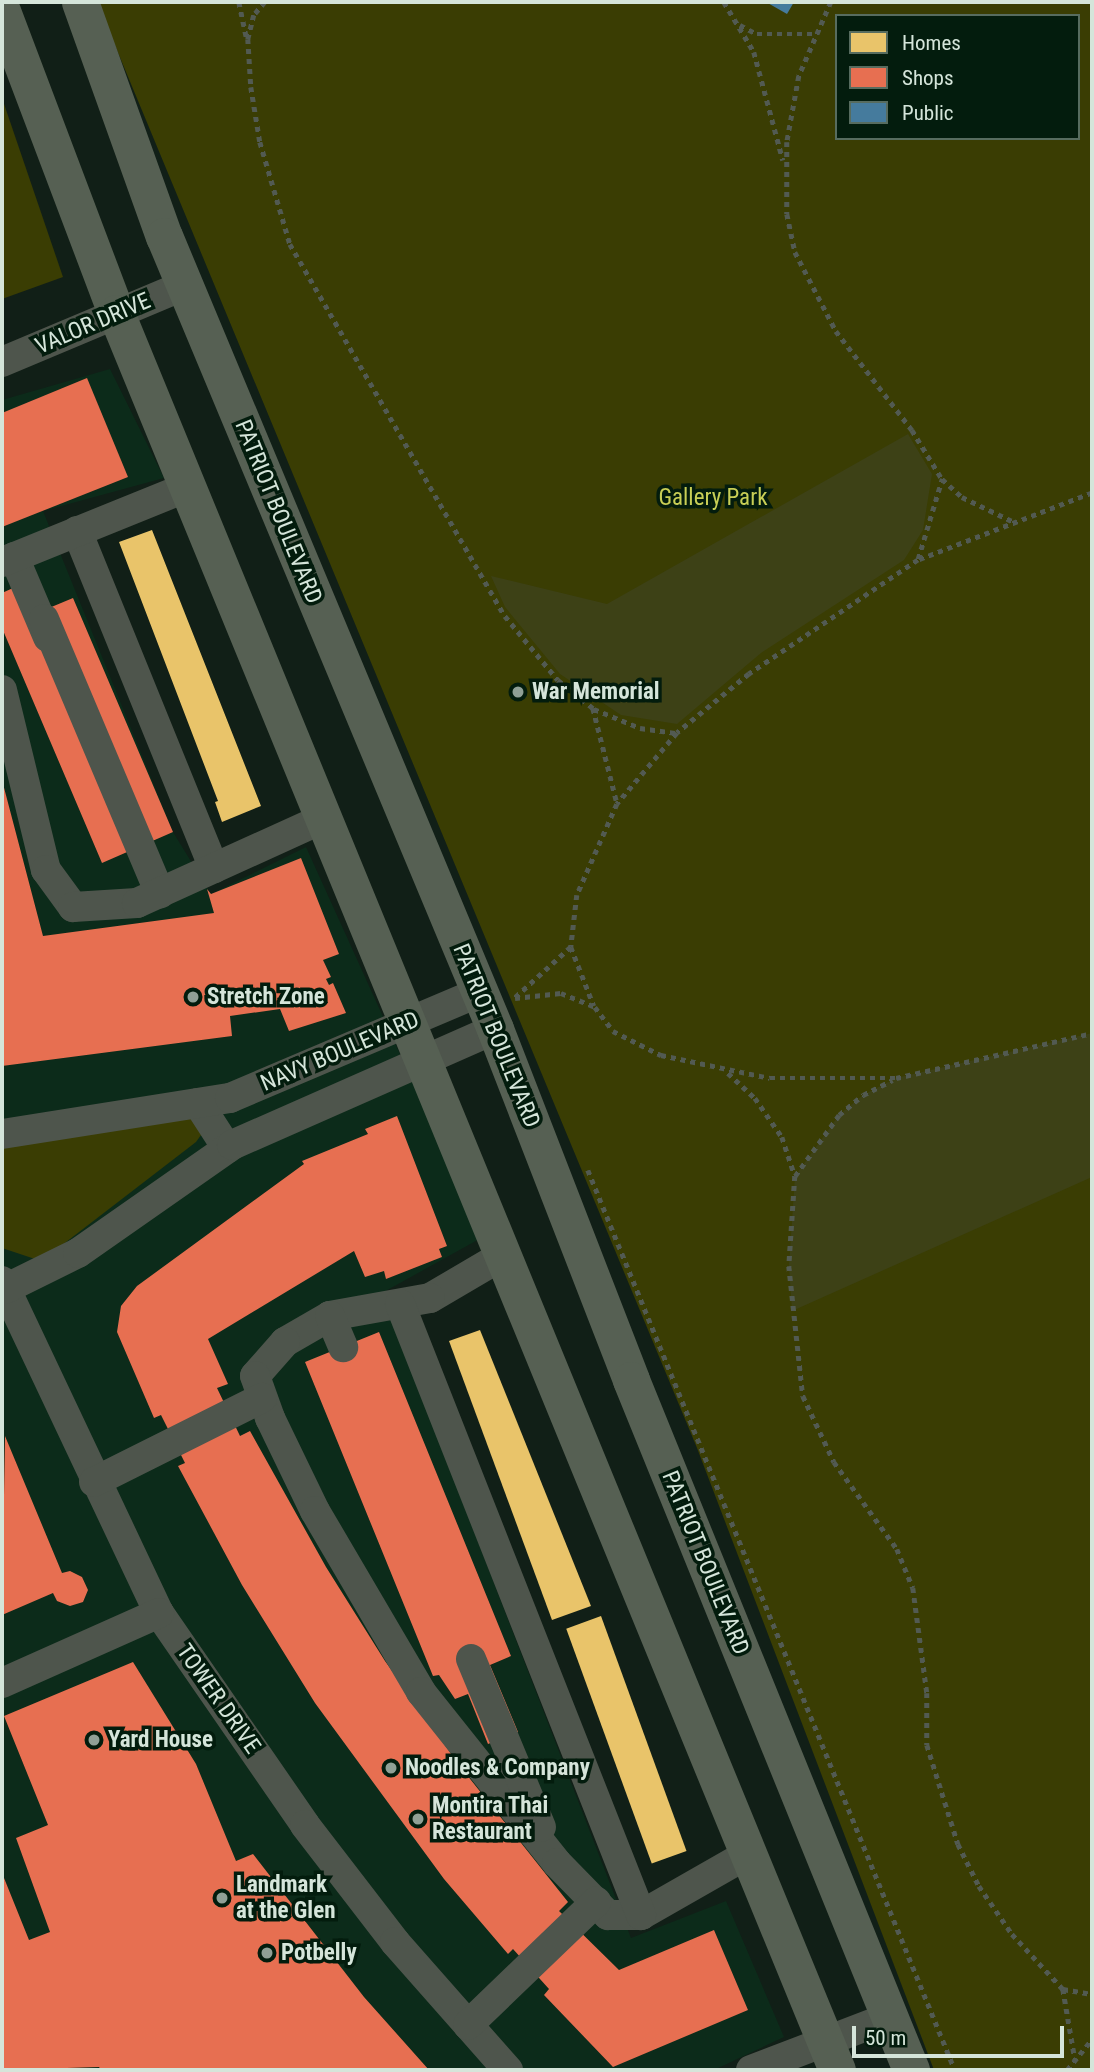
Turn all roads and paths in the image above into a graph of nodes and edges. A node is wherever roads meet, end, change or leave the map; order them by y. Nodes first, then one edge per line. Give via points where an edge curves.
1 (80, 2) edge
2 (239, 2) edge
3 (265, 2) edge
4 (724, 2) edge
5 (831, 2) edge
6 (2, 11) edge
7 (738, 25) junction
8 (814, 34) junction
9 (248, 39) junction
10 (785, 166) junction
11 (185, 285) junction
12 (116, 313) junction
13 (2, 362) edge
14 (942, 479) junction
15 (188, 487) junction
16 (1092, 493) edge
17 (1014, 522) junction
18 (77, 531) junction
19 (8, 560) edge
20 (918, 560) junction
21 (44, 619) dead end
22 (2, 690) edge
23 (593, 708) junction
24 (677, 733) junction
25 (617, 804) junction
26 (322, 819) junction
27 (127, 827) dead end
28 (214, 868) junction
29 (160, 893) junction
30 (571, 947) junction
31 (480, 992) junction
32 (594, 1007) junction
33 (406, 1025) junction
34 (495, 1029) junction
35 (1092, 1033) edge
36 (419, 1061) junction
37 (727, 1073) junction
38 (896, 1079) junction
39 (198, 1103) junction
40 (2, 1134) edge
41 (227, 1148) junction
42 (795, 1176) junction
43 (500, 1256) junction
44 (4, 1285) edge
45 (400, 1304) junction
46 (330, 1316) junction
47 (343, 1347) dead end
48 (262, 1398) junction
49 (93, 1482) junction
50 (159, 1613) junction
51 (471, 1660) dead end
52 (2, 1683) edge
53 (748, 1854) junction
54 (556, 1863) junction
55 (596, 1902) junction
56 (641, 1914) junction
57 (1063, 1989) junction
58 (1092, 1994) edge
59 (890, 2017) junction
60 (468, 2025) junction
61 (1092, 2039) edge
62 (831, 2055) edge
63 (1075, 2059) junction
64 (508, 2070) edge
65 (751, 2070) edge
66 (911, 2070) edge
67 (1067, 2070) edge

1 - 11 main road, PATRIOT BOULEVARD
2 - 9 path
3 - 9 path via 254,15
4 - 7 path
5 - 8 path
6 - 12 main road
7 - 8 path via 757,34
7 - 10 path via 754,52
8 - 10 path via 799,76
9 - 23 path via 260,142 290,244 335,328 402,430 505,615 558,680
10 - 14 path via 787,214 795,252 814,293 835,331 912,430
11 - 12 street, VALOR DRIVE
11 - 31 main road, PATRIOT BOULEVARD
12 - 13 street, VALOR DRIVE
12 - 15 main road
14 - 17 path via 962,497
14 - 20 path
15 - 18 street
15 - 26 main road
16 - 17 path
17 - 20 path
18 - 19 street
18 - 28 street
19 - 27 street
20 - 24 path via 749,674
21 - 29 street
22 - 29 street via 46,870 74,906 137,903
23 - 24 path via 640,729
23 - 25 path
24 - 25 path
25 - 30 path via 577,895
26 - 28 street
26 - 33 main road
28 - 29 street
30 - 32 path
30 - 32 path via 515,998 561,993
31 - 33 street, NAVY BOULEVARD
31 - 34 main road, PATRIOT BOULEVARD
32 - 37 path via 613,1031 661,1055
33 - 36 main road
33 - 39 street, NAVY BOULEVARD via 230,1098
34 - 36 street, NAVY BOULEVARD
34 - 59 main road, PATRIOT BOULEVARD via 631,1380
35 - 38 path
36 - 41 street, NAVY BOULEVARD
36 - 43 main road
37 - 38 path via 770,1079
37 - 42 path via 755,1098 782,1137
38 - 42 path via 863,1094 839,1115
39 - 40 street, NAVY BOULEVARD
39 - 41 street
41 - 44 street, NAVY BOULEVARD via 78,1253
42 - 57 path via 789,1266 803,1396 834,1462 897,1549 913,1588 927,1693 927,1745 958,1844 979,1886 1012,1934
43 - 45 street via 430,1298
43 - 53 main road
44 - 49 street, TOWER DRIVE
45 - 46 street
45 - 56 street
46 - 47 street
46 - 48 street via 285,1342 255,1376
48 - 49 street
48 - 54 street via 315,1511 421,1692
49 - 50 street, TOWER DRIVE
50 - 52 street
50 - 60 street, TOWER DRIVE via 305,1825 395,1942
51 - 54 street
53 - 56 street
53 - 62 main road
54 - 55 street
55 - 56 street via 608,1914
55 - 60 street
57 - 58 path
57 - 63 path
59 - 62 street
59 - 66 main road, PATRIOT BOULEVARD
60 - 64 street, TOWER DRIVE
61 - 63 path
62 - 65 street
63 - 67 path

